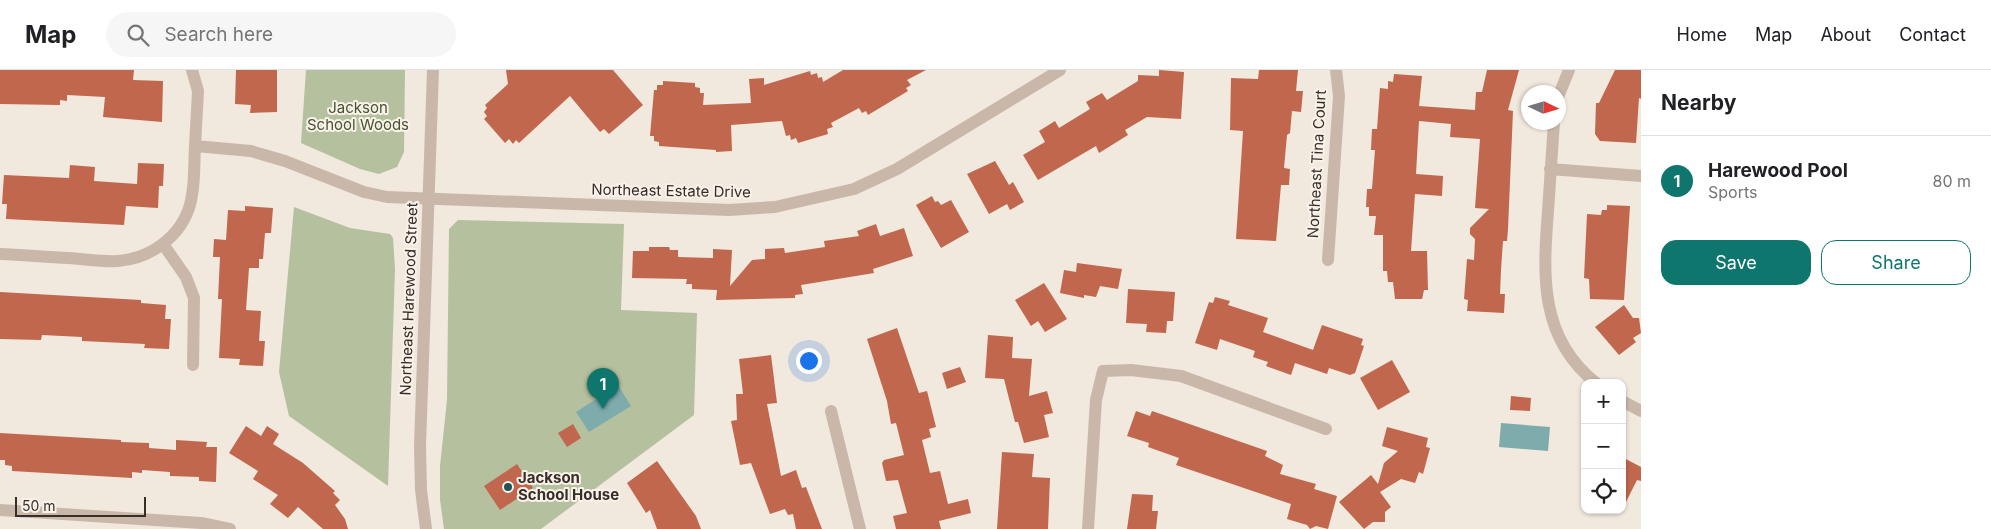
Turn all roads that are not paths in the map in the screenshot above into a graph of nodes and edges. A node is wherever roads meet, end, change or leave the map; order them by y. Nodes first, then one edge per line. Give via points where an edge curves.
1 (192, 70) edge
2 (433, 70) edge
3 (1060, 70) edge
4 (1336, 70) edge
5 (1569, 70) edge
6 (1563, 85) edge
7 (1553, 130) edge
8 (195, 146) junction
9 (1550, 169) junction
10 (1641, 176) edge
11 (428, 200) junction
12 (163, 244) junction
13 (0, 254) edge
14 (1328, 260) dead end
15 (193, 365) dead end
16 (1592, 379) edge
17 (1626, 403) edge
18 (831, 411) dead end
19 (1641, 411) edge
20 (1326, 429) dead end
21 (0, 510) edge
22 (230, 529) edge
23 (426, 529) edge
24 (860, 529) edge
25 (1088, 529) edge

1 - 8 street via 198,91
2 - 11 street, Northeast Harewood Street
3 - 11 street, Northeast Estate Drive via 896,169 854,189 816,200 729,210
4 - 14 street, Northeast Tina Court via 1339,96
5 - 6 street
7 - 9 street
8 - 11 street, Northeast Estate Drive via 251,151 364,192
8 - 12 street via 188,210 178,228
9 - 10 street
9 - 16 street via 1543,270 1548,303 1553,324 1564,345
11 - 23 street, Northeast Harewood Street via 420,454 420,490
12 - 13 street via 139,257 118,261
12 - 15 street via 186,277 194,298
17 - 19 street
18 - 24 street
20 - 25 street via 1181,376 1131,370 1103,371 1096,400
21 - 22 street via 201,523

